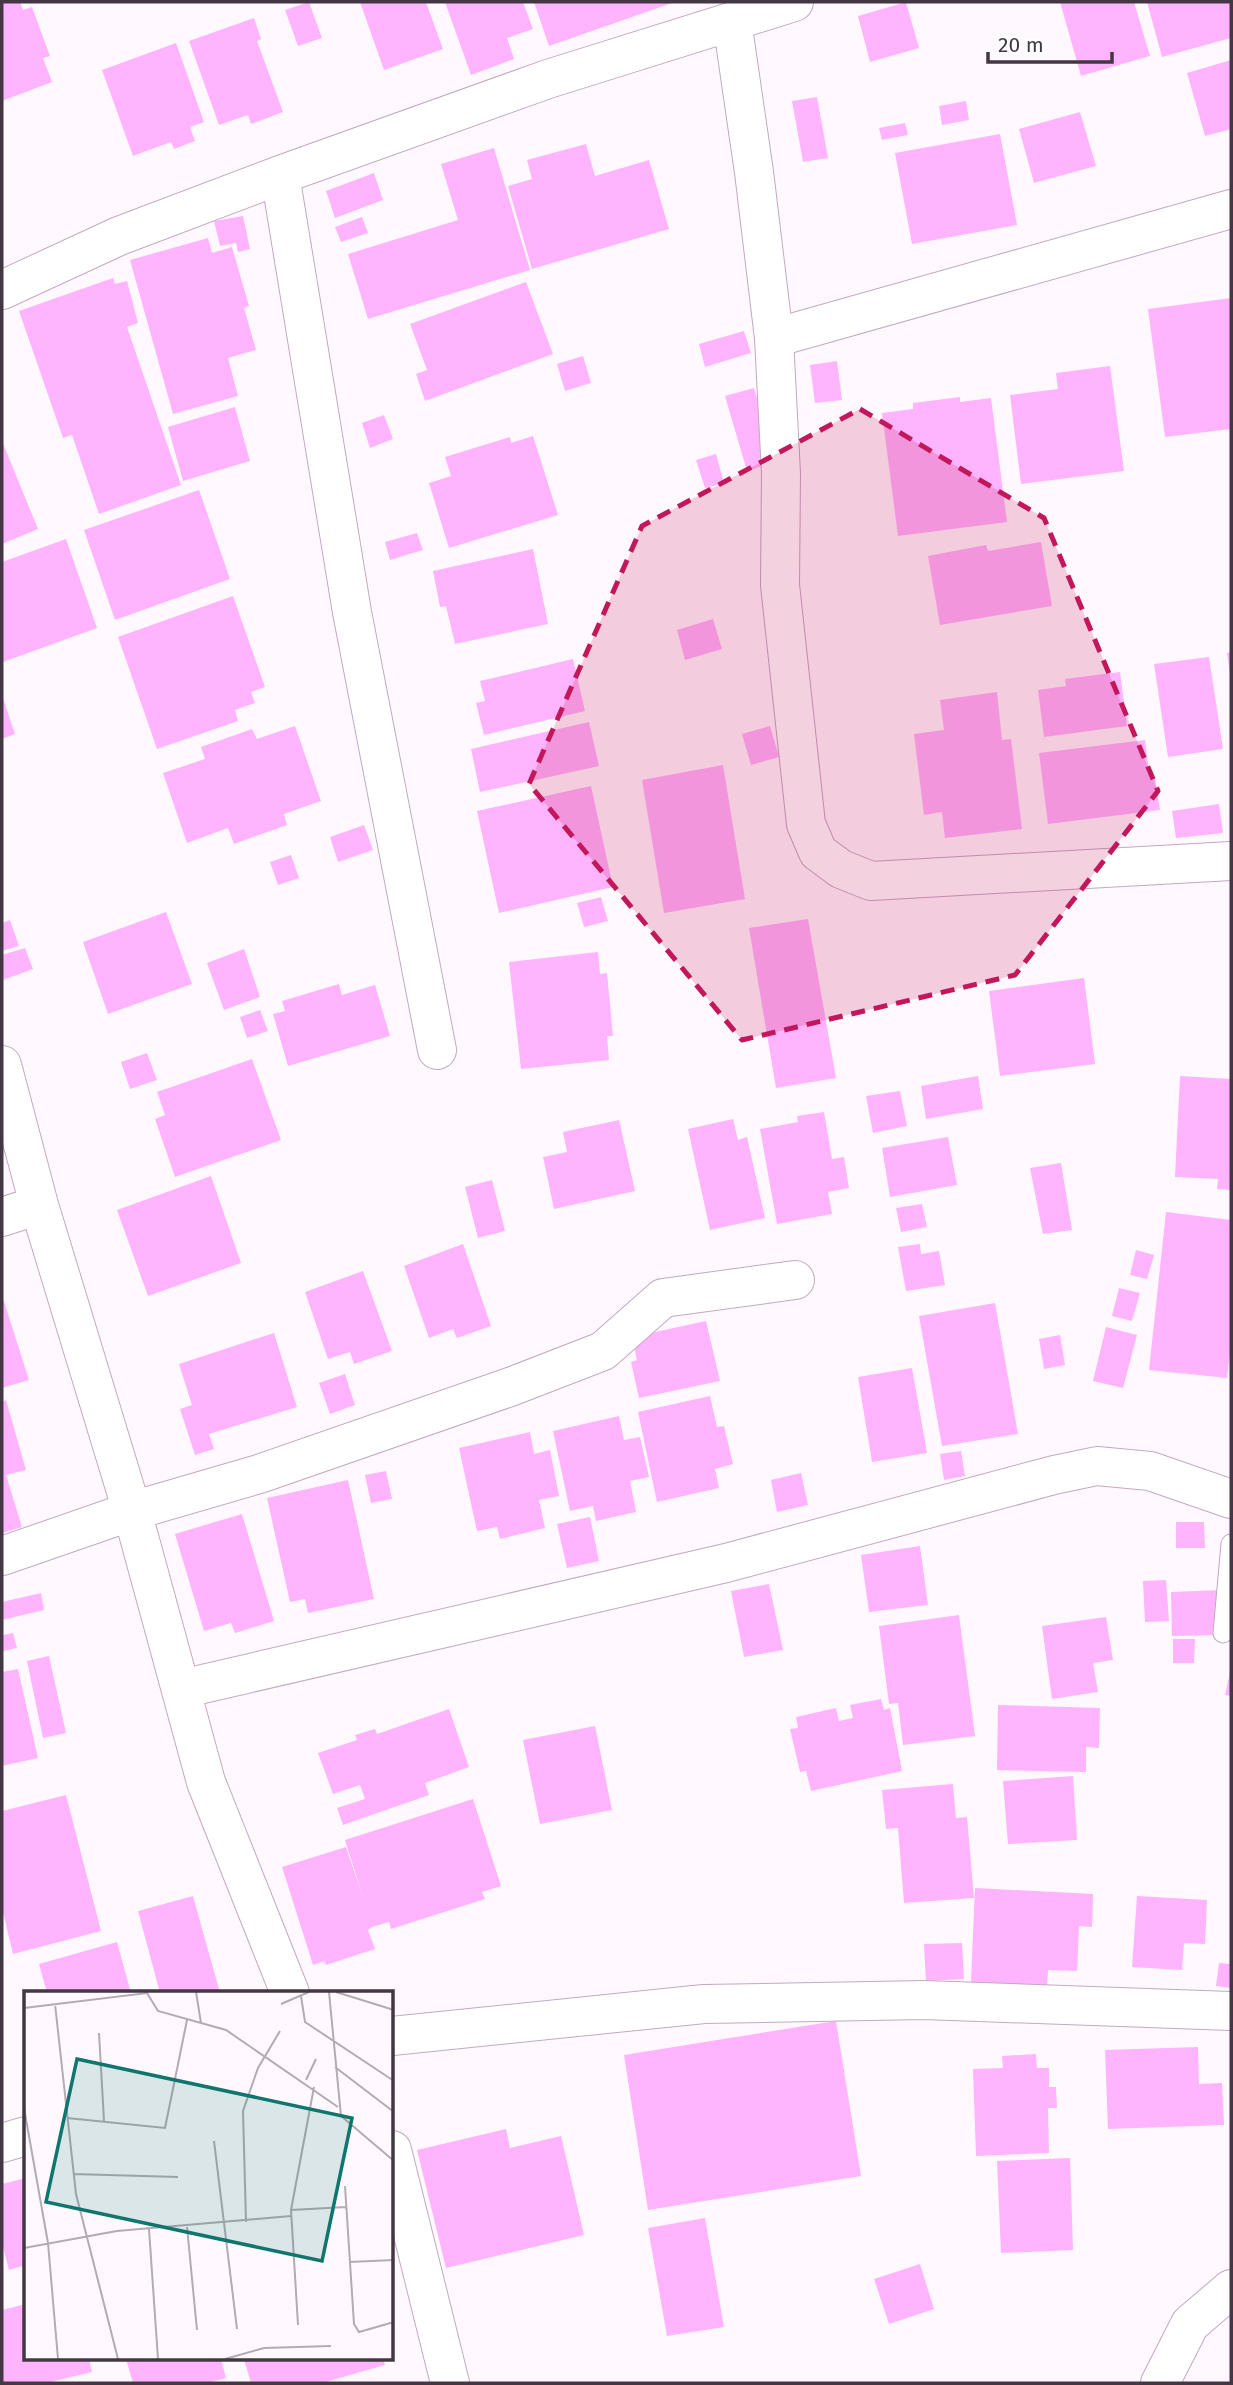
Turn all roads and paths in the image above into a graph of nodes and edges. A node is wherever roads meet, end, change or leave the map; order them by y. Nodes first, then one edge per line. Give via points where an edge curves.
1 (794, 2) edge
2 (732, 21) junction
3 (280, 175) junction
4 (1231, 209) edge
5 (2, 290) edge
6 (774, 338) junction
7 (1231, 861) edge
8 (437, 1050) dead end
9 (2, 1065) edge
10 (39, 1205) junction
11 (2, 1217) edge
12 (794, 1280) dead end
13 (1231, 1499) edge
14 (132, 1511) junction
15 (1231, 1544) edge
16 (2, 1556) edge
17 (1223, 1633) dead end
18 (181, 1689) junction
19 (289, 1991) edge
20 (1231, 2011) edge
21 (394, 2036) edge
22 (24, 2137) edge
23 (2, 2143) edge
24 (394, 2158) edge
25 (1231, 2289) edge
26 (450, 2383) edge
27 (1160, 2383) edge

1 - 2 street
2 - 3 street via 548,79
2 - 6 street
3 - 5 street via 119,236
3 - 8 street via 352,612
4 - 6 street
6 - 7 street via 781,474 780,585 806,824 818,852 841,869 871,881
9 - 10 street
10 - 11 street
10 - 14 street
12 - 14 street via 663,1298 603,1351 259,1474
13 - 18 street via 1150,1471 1097,1466 726,1563
14 - 16 street
14 - 18 street
15 - 17 lane
18 - 19 street via 206,1782
20 - 21 street via 924,2000 704,2004
22 - 23 street
24 - 26 street
25 - 27 street via 1190,2324

